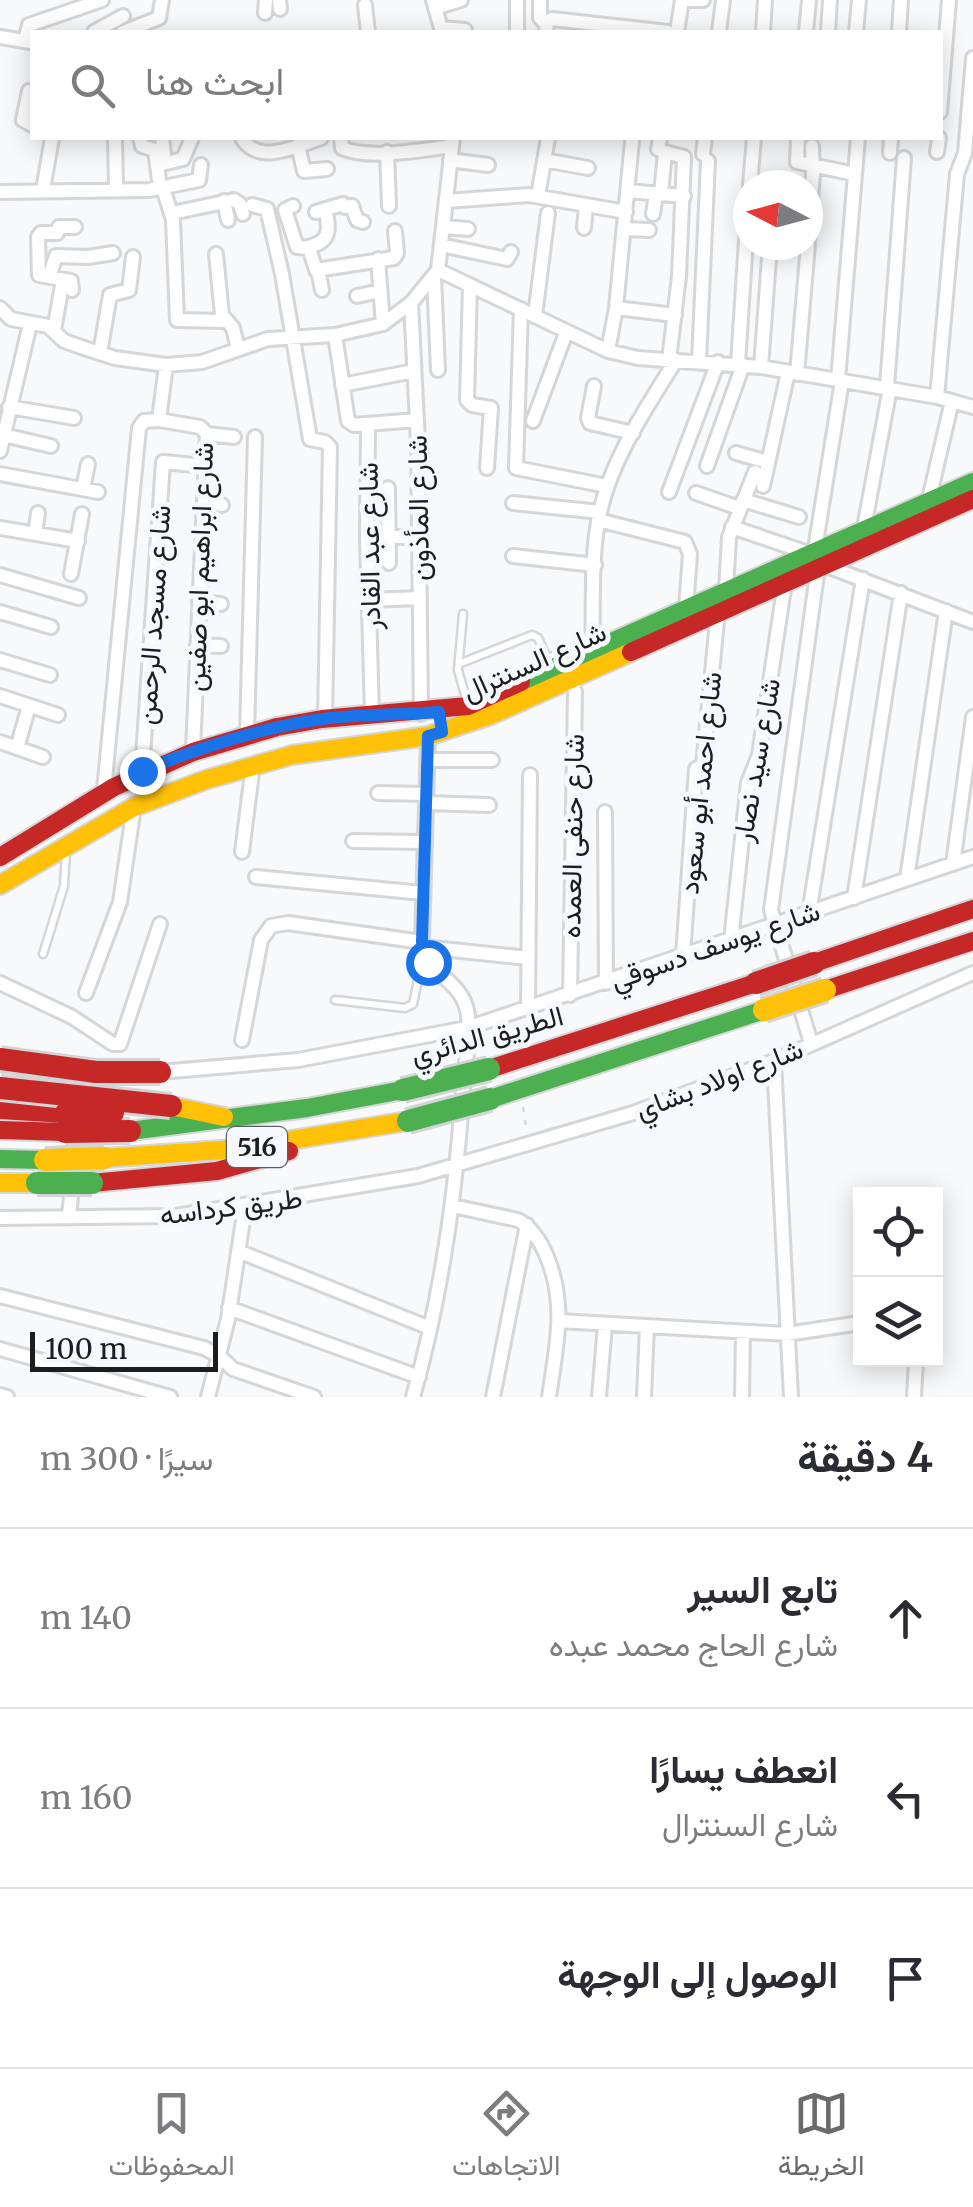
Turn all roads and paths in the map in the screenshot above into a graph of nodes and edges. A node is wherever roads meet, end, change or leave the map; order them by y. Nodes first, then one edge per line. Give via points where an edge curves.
1 (102, 0) edge
2 (162, 0) edge
3 (460, 0) edge
4 (517, 0) edge
5 (540, 0) edge
6 (682, 0) edge
7 (703, 0) edge
8 (723, 0) edge
9 (765, 0) edge
10 (808, 0) edge
11 (830, 0) edge
12 (859, 0) edge
13 (901, 0) edge
14 (949, 0) edge
15 (434, 4) edge
16 (364, 5) dead end
17 (123, 16) dead end
18 (546, 28) edge
19 (98, 30) edge
20 (129, 30) edge
21 (368, 30) edge
22 (441, 30) edge
23 (465, 30) dead end
24 (516, 30) edge
25 (617, 30) edge
26 (677, 30) edge
27 (718, 30) edge
28 (762, 30) edge
29 (806, 30) edge
30 (828, 30) edge
31 (856, 30) edge
32 (898, 30) edge
33 (0, 37) edge
34 (28, 41) edge
35 (973, 58) edge
36 (943, 75) edge
37 (29, 90) dead end
38 (30, 124) edge
39 (52, 140) edge
40 (115, 140) edge
41 (140, 140) edge
42 (162, 140) edge
43 (191, 140) edge
44 (243, 140) edge
45 (314, 140) edge
46 (341, 140) edge
47 (548, 140) edge
48 (660, 140) edge
49 (705, 140) edge
50 (754, 140) edge
51 (858, 140) edge
52 (892, 140) edge
53 (632, 141) dead end
54 (807, 142) edge
55 (357, 144) edge
56 (298, 146) junction
57 (452, 148) edge
58 (387, 152) junction
59 (665, 152) junction
60 (544, 160) junction
61 (162, 164) junction
62 (201, 165) dead end
63 (488, 165) dead end
64 (813, 167) junction
65 (588, 168) dead end
66 (327, 170) dead end
67 (751, 170) edge
68 (813, 170) edge
69 (855, 174) junction
70 (234, 183) dead end
71 (116, 188) junction
72 (162, 188) junction
73 (43, 190) junction
74 (628, 191) junction
75 (0, 192) edge
76 (658, 194) junction
77 (538, 196) junction
78 (684, 196) junction
79 (227, 201) junction
80 (446, 202) junction
81 (586, 205) junction
82 (292, 206) dead end
83 (389, 206) dead end
84 (626, 212) junction
85 (172, 213) junction
86 (548, 213) dead end
87 (654, 214) dead end
88 (228, 220) dead end
89 (363, 222) dead end
90 (75, 227) dead end
91 (443, 227) junction
92 (584, 228) dead end
93 (468, 229) dead end
94 (624, 230) junction
95 (649, 230) dead end
96 (395, 231) dead end
97 (440, 245) junction
98 (308, 247) junction
99 (113, 252) dead end
100 (511, 252) dead end
101 (216, 254) dead end
102 (133, 258) dead end
103 (378, 259) junction
104 (745, 260) edge
105 (769, 260) edge
106 (806, 260) edge
107 (318, 270) junction
108 (436, 273) junction
109 (61, 283) junction
110 (470, 285) junction
111 (322, 290) dead end
112 (380, 291) junction
113 (356, 296) dead end
114 (411, 302) junction
115 (0, 308) edge
116 (616, 308) junction
117 (521, 309) junction
118 (675, 315) junction
119 (535, 316) junction
120 (233, 322) junction
121 (30, 324) junction
122 (383, 324) junction
123 (54, 330) junction
124 (566, 333) junction
125 (335, 335) junction
126 (294, 339) junction
127 (238, 349) junction
128 (608, 351) junction
129 (100, 353) junction
130 (672, 360) junction
131 (698, 361) junction
132 (718, 362) junction
133 (740, 364) junction
134 (166, 365) junction
135 (761, 367) junction
136 (438, 370) dead end
137 (414, 371) junction
138 (793, 373) junction
139 (840, 380) junction
140 (342, 385) junction
141 (594, 386) dead end
142 (889, 388) junction
143 (945, 399) junction
144 (6, 402) edge
145 (973, 407) edge
146 (700, 410) junction
147 (74, 418) dead end
148 (724, 418) junction
149 (159, 420) junction
150 (417, 420) junction
151 (534, 421) dead end
152 (367, 424) junction
153 (634, 433) junction
154 (207, 434) junction
155 (3, 435) junction
156 (234, 436) dead end
157 (255, 438) dead end
158 (50, 446) dead end
159 (0, 451) edge
160 (736, 453) dead end
161 (768, 462) junction
162 (88, 464) dead end
163 (205, 466) junction
164 (708, 466) dead end
165 (487, 468) dead end
166 (755, 472) dead end
167 (0, 474) edge
168 (973, 482) edge
169 (607, 486) junction
170 (763, 486) dead end
171 (388, 488) dead end
172 (669, 492) dead end
173 (696, 494) dead end
174 (929, 499) junction
175 (973, 499) edge
176 (204, 503) junction
177 (513, 503) dead end
178 (741, 504) junction
179 (222, 505) dead end
180 (38, 512) dead end
181 (82, 514) dead end
182 (599, 516) junction
183 (799, 517) dead end
184 (732, 527) junction
185 (0, 528) edge
186 (864, 528) junction
187 (35, 534) junction
188 (418, 536) junction
189 (389, 537) junction
190 (78, 541) junction
191 (513, 556) dead end
192 (816, 558) junction
193 (389, 563) dead end
194 (595, 565) junction
195 (0, 574) edge
196 (72, 574) dead end
197 (863, 579) junction
198 (785, 582) junction
199 (900, 594) junction
200 (79, 598) dead end
201 (420, 598) junction
202 (368, 600) junction
203 (722, 600) junction
204 (199, 602) junction
205 (221, 604) dead end
206 (686, 608) junction
207 (946, 611) junction
208 (0, 612) edge
209 (463, 614) dead end
210 (973, 622) edge
211 (51, 627) dead end
212 (198, 645) junction
213 (220, 646) dead end
214 (581, 650) junction
215 (0, 660) edge
216 (461, 663) junction
217 (50, 675) dead end
218 (571, 677) junction
219 (0, 696) edge
220 (29, 706) junction
221 (468, 706) junction
222 (372, 714) junction
223 (58, 715) dead end
224 (973, 716) edge
225 (325, 719) junction
226 (432, 731) junction
227 (247, 734) junction
228 (0, 742) edge
229 (17, 748) junction
230 (193, 750) junction
231 (44, 757) dead end
232 (492, 760) dead end
233 (253, 765) junction
234 (142, 771) junction
235 (530, 776) dead end
236 (104, 790) junction
237 (378, 793) dead end
238 (426, 798) junction
239 (489, 804) dead end
240 (134, 807) junction
241 (605, 812) dead end
242 (353, 841) dead end
243 (424, 842) junction
244 (67, 845) junction
245 (242, 852) dead end
246 (0, 857) edge
247 (973, 857) edge
248 (952, 864) junction
249 (256, 877) dead end
250 (907, 879) junction
251 (0, 885) edge
252 (423, 893) junction
253 (854, 898) junction
254 (973, 910) edge
255 (810, 913) junction
256 (160, 924) dead end
257 (775, 924) junction
258 (730, 940) junction
259 (973, 941) edge
260 (423, 947) junction
261 (42, 954) dead end
262 (683, 956) junction
263 (528, 958) junction
264 (973, 973) edge
265 (0, 983) edge
266 (606, 983) junction
267 (86, 993) dead end
268 (570, 995) junction
269 (336, 1000) dead end
270 (528, 1009) junction
271 (467, 1028) junction
272 (242, 1040) dead end
273 (811, 1043) junction
274 (0, 1057) edge
275 (774, 1060) junction
276 (160, 1072) joint
277 (0, 1088) edge
278 (172, 1106) junction
279 (0, 1110) edge
280 (523, 1110) dead end
281 (227, 1118) junction
282 (65, 1123) junction
283 (0, 1130) edge
284 (326, 1137) junction
285 (528, 1138) dead end
286 (0, 1159) edge
287 (458, 1164) junction
288 (0, 1184) edge
289 (453, 1206) junction
290 (245, 1207) junction
291 (69, 1216) junction
292 (0, 1218) edge
293 (527, 1225) junction
294 (238, 1250) junction
295 (0, 1296) edge
296 (229, 1308) junction
297 (560, 1321) junction
298 (606, 1324) junction
299 (853, 1324) edge
300 (647, 1326) junction
301 (430, 1328) junction
302 (743, 1332) junction
303 (787, 1334) junction
304 (0, 1348) edge
305 (219, 1356) junction
306 (916, 1367) edge
307 (418, 1377) junction
308 (170, 1397) edge
309 (208, 1397) edge
310 (314, 1397) edge
311 (413, 1397) edge
312 (493, 1397) edge
313 (548, 1397) edge
314 (599, 1397) edge
315 (644, 1397) edge
316 (742, 1397) edge
317 (791, 1397) edge
318 (914, 1397) edge

1 - 34 street via 28,25
2 - 20 street via 158,18
3 - 15 street
4 - 24 street
5 - 18 street
6 - 7 street
6 - 26 street
8 - 27 street
9 - 28 street
10 - 29 street
11 - 30 street
12 - 31 street
13 - 32 street
14 - 36 street
15 - 22 street
16 - 21 street
17 - 19 street
18 - 25 street via 552,19
22 - 23 street
33 - 34 street
35 - 143 street via 957,174
37 - 38 street via 23,120
39 - 73 street
40 - 71 street
41 - 61 street
42 - 61 street
43 - 61 street via 183,159
44 - 56 street via 262,152
45 - 56 street
46 - 55 street via 343,150
47 - 60 street
48 - 59 street via 658,149
49 - 131 street
50 - 67 street
51 - 69 street
52 - 142 street via 897,156
53 - 74 street
54 - 64 street
54 - 64 street via 796,160
55 - 58 street
56 - 66 street via 304,171
57 - 58 street
57 - 63 street
57 - 80 street
58 - 83 street
59 - 76 street
59 - 78 street via 684,158
60 - 65 street
60 - 77 street
61 - 72 street
62 - 72 street via 199,180
64 - 68 street
64 - 69 street
69 - 139 street
70 - 79 street
71 - 72 street
71 - 73 street
72 - 85 street
73 - 75 street
74 - 76 street
74 - 84 street
76 - 78 street
76 - 87 street
77 - 80 street
77 - 81 street
78 - 118 street
79 - 85 street
79 - 88 street
79 - 126 street via 266,209
80 - 91 street
81 - 84 street
81 - 92 street
82 - 98 street via 285,216 297,247
84 - 94 street
85 - 120 street via 177,320
86 - 119 street
89 - 98 street via 352,206 320,210 328,236
90 - 109 street via 39,236 39,273
91 - 93 street
91 - 97 street
94 - 95 street
94 - 116 street
96 - 103 street via 397,256
97 - 100 street via 507,260
97 - 108 street
98 - 107 street
99 - 109 street via 56,256
101 - 120 street
102 - 129 street via 129,290 110,296
103 - 107 street
103 - 112 street
104 - 133 street
105 - 135 street
106 - 138 street
107 - 111 street
108 - 110 street
108 - 114 street
108 - 136 street
109 - 123 street
110 - 117 street
110 - 165 street via 468,400 491,408
112 - 113 street
112 - 122 street
114 - 122 street
114 - 137 street, شارع المأذون
115 - 121 street via 11,320
116 - 118 street
116 - 128 street
117 - 119 street
117 - 169 street via 515,465
118 - 130 street
119 - 124 street
120 - 127 street
121 - 123 street
121 - 144 street
122 - 125 street
123 - 129 street
124 - 128 street
124 - 151 street
125 - 126 street
125 - 140 street, شارع عبد القادر
126 - 127 street
126 - 225 street via 310,439 328,443
127 - 134 street
128 - 130 street
129 - 134 street
130 - 131 street
130 - 153 street
131 - 132 street
132 - 133 street
132 - 146 street
133 - 135 street
133 - 148 street
134 - 149 street
135 - 138 street
137 - 140 street
137 - 150 street, شارع المأذون
138 - 139 street
138 - 161 street
139 - 142 street
139 - 192 street
140 - 152 street, شارع عبد القادر via 348,421
141 - 153 street via 590,423
142 - 143 street
142 - 186 street
143 - 145 street
143 - 174 street
144 - 147 street
144 - 155 street
146 - 148 street
146 - 172 street
148 - 164 street
149 - 154 street, شارع ابراهيم ابو صفين
149 - 236 street via 139,428
150 - 152 street
150 - 188 street, شارع المأذون
152 - 202 street, شارع عبد القادر
153 - 169 street
154 - 156 street
154 - 163 street, شارع ابراهيم ابو صفين
155 - 158 street
155 - 159 street
157 - 227 street
160 - 161 street
161 - 170 street
162 - 167 street via 91,490
163 - 176 street, شارع ابراهيم ابو صفين
163 - 234 street, شارع مسجد الرحمن via 166,460 162,476
166 - 178 street, شارع احمد أبو سعود
168 - 174 main road, شارع السنترال
169 - 182 street
171 - 189 street
173 - 178 street
174 - 186 main road, شارع السنترال
175 - 192 main road, شارع السنترال
176 - 179 street
176 - 204 street, شارع ابراهيم ابو صفين
177 - 182 street
178 - 183 street
178 - 184 street, شارع احمد أبو سعود
180 - 187 street
181 - 190 street
182 - 194 street
182 - 206 street via 685,542
184 - 192 street
184 - 203 street, شارع احمد أبو سعود
185 - 187 street
186 - 192 main road, شارع السنترال
187 - 190 street
188 - 189 street
188 - 201 street, شارع المأذون
189 - 193 street
190 - 196 street
191 - 194 street
192 - 197 street
192 - 198 main road, شارع السنترال
192 - 203 main road, شارع السنترال
192 - 257 street via 771,902
194 - 214 street
195 - 200 street
197 - 199 street
197 - 255 street
198 - 203 main road, شارع السنترال
198 - 258 street, شارع سيد نصار via 759,755 748,783
199 - 207 street
199 - 253 street
201 - 202 street
201 - 226 street, شارع المأذون
202 - 222 street, شارع عبد القادر
203 - 206 main road, شارع السنترال
203 - 218 main road, شارع السنترال
203 - 262 street, شارع احمد أبو سعود via 703,765 696,769
204 - 205 street
204 - 212 street, شارع ابراهيم ابو صفين
206 - 214 main road, شارع السنترال
207 - 210 street
207 - 250 street
208 - 211 street
209 - 216 lane
212 - 213 street
212 - 230 street, شارع ابراهيم ابو صفين
214 - 216 lane via 546,658 534,635
214 - 221 main road, شارع السنترال
215 - 217 street
216 - 221 lane
218 - 226 main road, شارع السنترال via 491,715
218 - 268 street, شارع حنفى العمده
219 - 220 street
220 - 223 street
220 - 229 street
221 - 226 main road, شارع السنترال
222 - 225 main road, شارع السنترال
222 - 226 main road, شارع السنترال
224 - 248 street
225 - 227 main road, شارع السنترال
226 - 232 street
226 - 233 main road, شارع السنترال
226 - 238 street, شارع المأذون
227 - 230 main road, شارع السنترال
228 - 229 street
229 - 231 street
230 - 234 main road, شارع السنترال
233 - 240 main road, شارع السنترال
233 - 245 street
234 - 236 main road, شارع السنترال
235 - 263 street
236 - 246 main road, شارع السنترال
237 - 238 street
238 - 239 street
238 - 243 street, شارع المأذون
240 - 244 main road, شارع السنترال
240 - 267 street via 120,902
241 - 266 street
242 - 243 street
243 - 252 street, شارع المأذون
244 - 251 main road, شارع السنترال
244 - 261 lane via 64,886
247 - 248 street, شارع يوسف دسوقي
248 - 250 street, شارع يوسف دسوقي
249 - 252 street
250 - 253 street, شارع يوسف دسوقي
252 - 260 street, شارع المأذون
253 - 255 street, شارع يوسف دسوقي
254 - 281 main road, الطريق الدائري / 516, bridge via 488,1069
255 - 257 street, شارع يوسف دسوقي
256 - 265 street via 120,1044
257 - 258 street, شارع يوسف دسوقي
257 - 273 street
258 - 262 street, شارع يوسف دسوقي
259 - 284 main road, 516, bridge via 490,1099
260 - 263 street
260 - 269 lane via 413,1004
260 - 271 street via 434,970 462,997
260 - 272 street via 288,923 271,926 261,940
262 - 266 street, شارع يوسف دسوقي
263 - 270 street
264 - 273 street, شارع اولاد بشاي
266 - 268 street, شارع يوسف دسوقي
268 - 270 street, شارع يوسف دسوقي
270 - 271 street, شارع يوسف دسوقي
271 - 276 street, شارع يوسف دسوقي via 298,1060
271 - 287 street
273 - 275 street, شارع اولاد بشاي
274 - 276 main road, bridge via 82,1071
274 - 291 street via 84,1070
275 - 287 street, شارع اولاد بشاي via 634,1113
275 - 303 street
277 - 278 main road, bridge
278 - 281 main road
278 - 282 main road, bridge
279 - 282 main road
280 - 285 path
281 - 282 main road, الطريق الدائري / 516, bridge via 130,1131
282 - 283 main road, الطريق الدائري / 516
284 - 286 main road, 516, bridge via 208,1152
284 - 288 main road, bridge via 217,1173
287 - 289 street
287 - 290 street, طريق كرداسه
289 - 293 street
289 - 301 street
290 - 291 street, طريق كرداسه via 176,1216
290 - 294 street
291 - 292 street, طريق كرداسه
293 - 297 street via 556,1279
293 - 312 street
294 - 296 street
294 - 301 street
295 - 305 street
296 - 305 street
296 - 307 street
297 - 298 street
297 - 313 street
298 - 300 street
298 - 314 street
299 - 303 street
300 - 302 street
300 - 315 street
301 - 307 street
302 - 303 street
302 - 316 street
303 - 317 street
304 - 308 street
305 - 309 street
305 - 310 street via 233,1369
306 - 318 street
307 - 311 street

